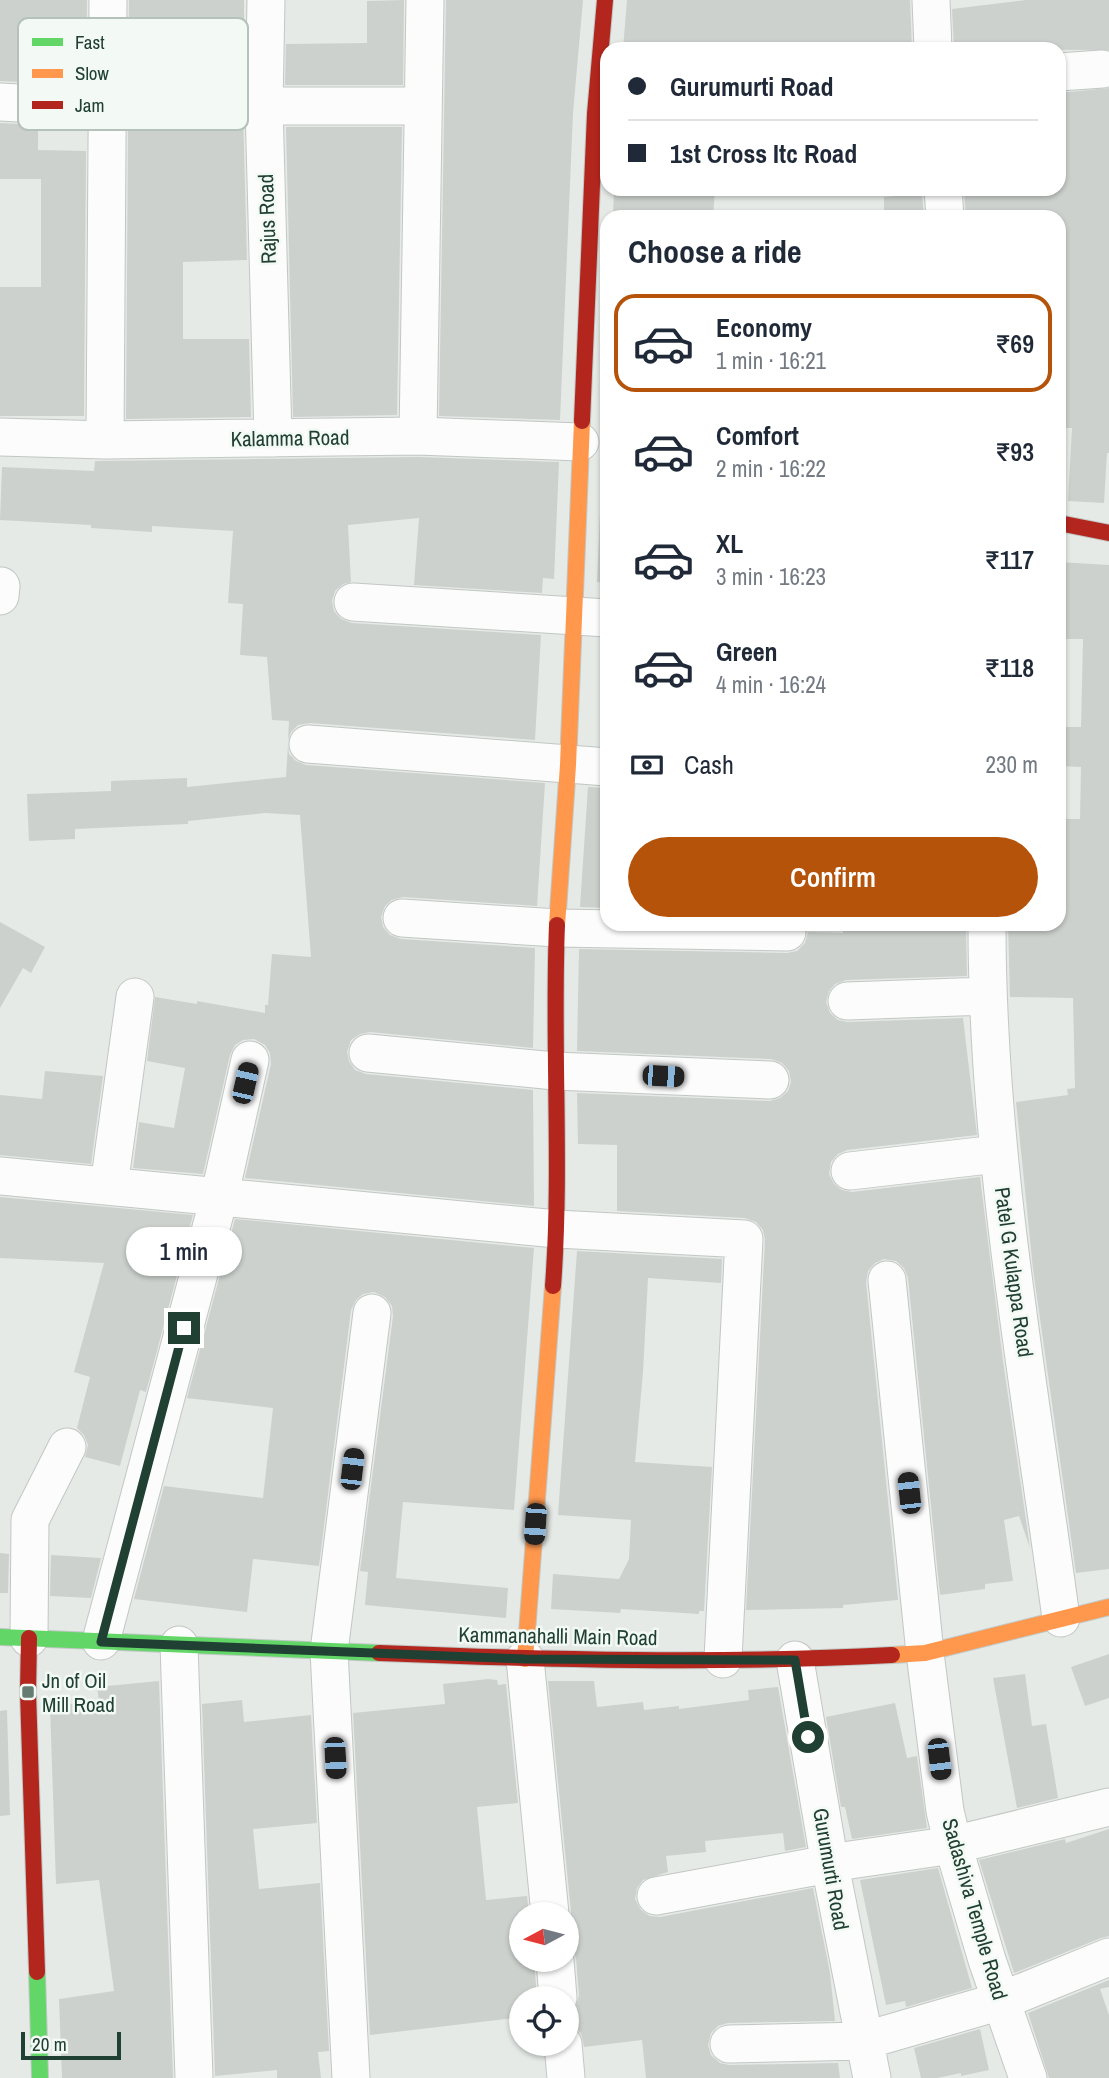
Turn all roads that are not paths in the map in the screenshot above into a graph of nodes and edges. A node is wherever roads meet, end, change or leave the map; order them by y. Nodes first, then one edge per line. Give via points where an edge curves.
1 (108, 0) edge
2 (266, 0) edge
3 (425, 0) edge
4 (605, 0) edge
5 (931, 0) edge
6 (108, 18) edge
7 (604, 42) edge
8 (933, 42) edge
9 (1102, 69) dead end
10 (1066, 72) edge
11 (0, 102) edge
12 (18, 103) edge
13 (264, 106) junction
14 (423, 106) junction
15 (106, 130) edge
16 (600, 169) edge
17 (598, 276) edge
18 (418, 436) junction
19 (0, 437) edge
20 (273, 438) junction
21 (105, 440) junction
22 (587, 443) junction
23 (1066, 524) edge
24 (1109, 533) edge
25 (1, 586) edge
26 (0, 596) edge
27 (353, 602) dead end
28 (591, 617) edge
29 (308, 744) dead end
30 (568, 765) junction
31 (600, 766) edge
32 (402, 918) dead end
33 (557, 928) junction
34 (600, 929) edge
35 (730, 931) edge
36 (987, 931) edge
37 (787, 932) dead end
38 (987, 996) junction
39 (135, 998) dead end
40 (846, 1001) dead end
41 (368, 1053) dead end
42 (250, 1060) dead end
43 (555, 1071) junction
44 (770, 1080) dead end
45 (997, 1154) junction
46 (850, 1171) dead end
47 (0, 1175) edge
48 (109, 1186) junction
49 (219, 1198) junction
50 (557, 1229) junction
51 (887, 1280) dead end
52 (372, 1313) dead end
53 (67, 1447) dead end
54 (1109, 1607) edge
55 (1061, 1618) junction
56 (14, 1637) edge
57 (101, 1642) junction
58 (179, 1645) junction
59 (329, 1651) junction
60 (925, 1653) junction
61 (525, 1659) junction
62 (723, 1659) junction
63 (795, 1660) junction
64 (1109, 1807) edge
65 (953, 1845) junction
66 (830, 1865) junction
67 (656, 1896) dead end
68 (549, 1902) edge
69 (1109, 1957) edge
70 (1001, 2001) junction
71 (863, 2040) junction
72 (729, 2044) dead end
73 (564, 2056) edge
74 (40, 2078) edge
75 (194, 2078) edge
76 (351, 2078) edge
77 (566, 2078) edge
78 (872, 2078) edge
79 (1028, 2078) edge

1 - 6 street
2 - 13 street, Rajus Road
3 - 14 street
4 - 7 street
5 - 8 street
9 - 10 street
11 - 12 street
13 - 14 street
13 - 20 street, Rajus Road
14 - 18 street
15 - 21 street
16 - 17 street
17 - 22 street
18 - 20 street, Kalamma Road
18 - 22 street, Kalamma Road
19 - 21 street, Kalamma Road
20 - 21 street, Kalamma Road
22 - 28 street
23 - 24 street
25 - 26 street
27 - 28 street
28 - 30 street
29 - 30 street
30 - 31 street
30 - 33 street
32 - 33 street
33 - 34 street
33 - 43 street
35 - 37 street
36 - 38 street, Patel G Kulappa Road
38 - 40 street
38 - 45 street, Patel G Kulappa Road
39 - 48 street
41 - 43 street
42 - 49 street
43 - 44 street
43 - 50 street
45 - 46 street
45 - 55 street, Patel G Kulappa Road
47 - 48 street
48 - 49 street
49 - 50 street
49 - 57 street
50 - 61 street
50 - 62 street via 744,1239
51 - 60 street, Sadashiva Temple Road
52 - 59 street
53 - 56 street via 30,1520
54 - 55 street, Kammanahalli Main Road
55 - 60 street, Kammanahalli Main Road
56 - 57 street, Kammanahalli Main Road
56 - 74 street via 28,1692
57 - 58 street, Kammanahalli Main Road
58 - 59 street, Kammanahalli Main Road
58 - 75 street
59 - 61 street, Kammanahalli Main Road
59 - 76 street
60 - 63 street, Kammanahalli Main Road
60 - 65 street, Sadashiva Temple Road
61 - 62 street, Kammanahalli Main Road
61 - 68 street
62 - 63 street, Kammanahalli Main Road
63 - 66 street, Gurumurti Road
64 - 65 street
65 - 66 street
65 - 70 street, Sadashiva Temple Road
66 - 67 street
66 - 71 street, Gurumurti Road
69 - 70 street
70 - 71 street
70 - 79 street, Sadashiva Temple Road
71 - 72 street
71 - 78 street, Gurumurti Road
73 - 77 street

